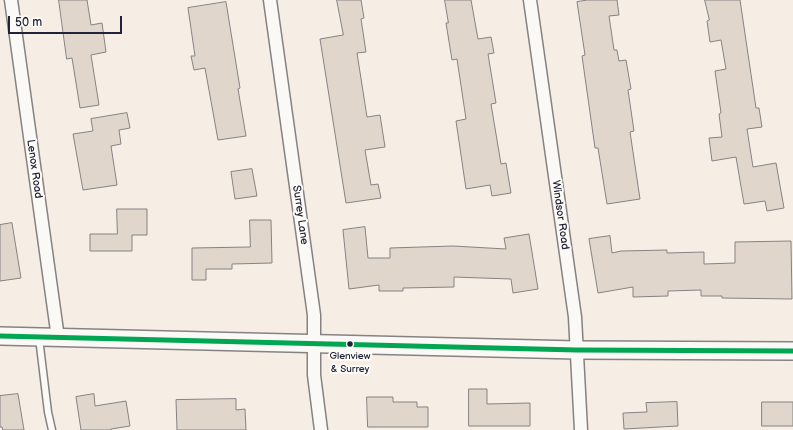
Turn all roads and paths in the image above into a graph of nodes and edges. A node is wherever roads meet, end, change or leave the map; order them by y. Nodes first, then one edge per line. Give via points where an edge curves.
1 (11, 0) edge
2 (270, 0) edge
3 (530, 0) edge
4 (0, 336) edge
5 (39, 338) junction
6 (58, 338) junction
7 (314, 344) junction
8 (577, 350) junction
9 (793, 351) edge
10 (52, 430) edge
11 (321, 430) edge
12 (582, 430) edge

1 - 6 street, Lenox Road
2 - 7 street, Surrey Lane via 314,315
3 - 8 street, Windsor Road via 575,317
4 - 5 main road
5 - 6 main road
5 - 10 lane
6 - 7 main road
7 - 8 main road
7 - 11 street, Surrey Lane via 314,374
8 - 9 main road
8 - 12 street, Windsor Road

